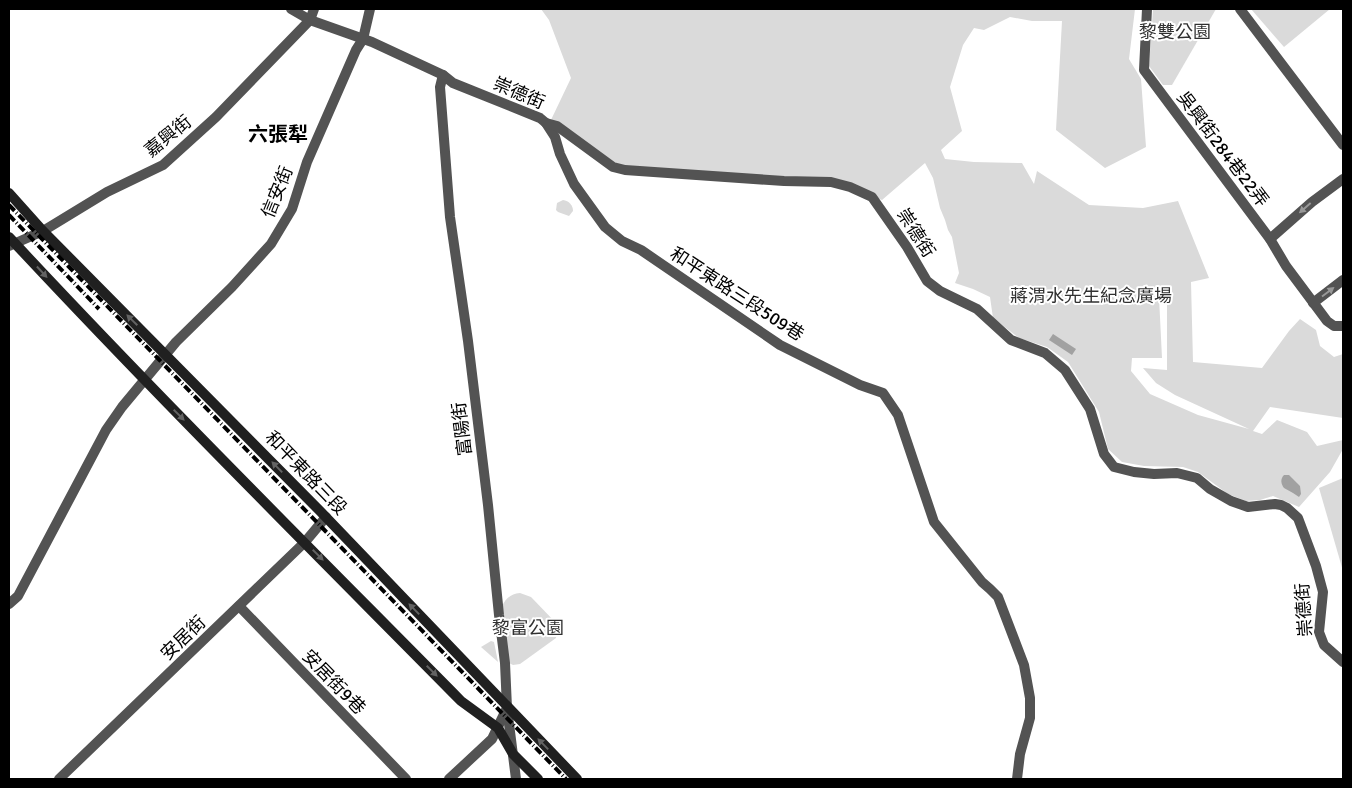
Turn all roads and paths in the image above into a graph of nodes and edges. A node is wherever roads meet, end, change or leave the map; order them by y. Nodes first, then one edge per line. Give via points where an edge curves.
1 (291, 9) edge
2 (314, 9) edge
3 (370, 9) edge
4 (1147, 9) edge
5 (1240, 9) edge
6 (310, 20) junction
7 (363, 39) junction
8 (443, 75) junction
9 (546, 123) junction
10 (1343, 145) edge
11 (1343, 179) edge
12 (9, 193) edge
13 (43, 231) junction
14 (1270, 239) junction
15 (11, 242) edge
16 (1343, 280) edge
17 (1313, 303) junction
18 (1343, 326) edge
19 (166, 354) junction
20 (145, 380) junction
21 (326, 517) junction
22 (305, 542) junction
23 (9, 604) edge
24 (238, 606) junction
25 (1343, 662) edge
26 (508, 708) junction
27 (498, 728) junction
28 (513, 754) junction
29 (58, 779) edge
30 (406, 779) edge
31 (449, 779) edge
32 (516, 779) edge
33 (538, 779) edge
34 (577, 779) edge
35 (1017, 779) edge

1 - 6 street, 崇德街
2 - 6 street, 嘉興街
3 - 7 street, 信安街
4 - 14 street, 吳興街284巷22弄 via 1144,70
5 - 10 street
6 - 7 street, 崇德街
6 - 13 street, 嘉興街 via 216,117 163,165 107,192
7 - 8 street, 崇德街
7 - 19 street, 信安街 via 307,162 292,209 271,244
8 - 9 street, 崇德街 via 453,83
8 - 26 street, 富陽街 via 440,87 450,217 490,525
9 - 25 street, 崇德街 via 556,126 613,167 626,170 831,182 872,197 927,281 977,309 1011,340 1045,353 1065,370 1090,409 1104,454 1114,467 1197,478 1232,501 1248,507 1281,505 1298,518 1323,592 1319,632 1324,645
9 - 35 street, 和平東路三段509巷 via 555,136 574,184 604,227 622,242 641,250 780,345 883,394 898,415 934,522 998,597 1024,665 1030,718
11 -> 14 street
12 - 13 main road, 和平東路三段
13 - 15 street, 嘉興街
19 -> 13 main road, 和平東路三段
14 - 17 street, 吳興街284巷22弄
15 -> 20 main road
17 -> 16 street
17 - 18 street, 吳興街284巷22弄 via 1330,324
19 - 20 street, 信安街
21 -> 19 main road, 和平東路三段
20 -> 22 main road
20 - 23 street, 信安街 via 106,430 18,596
21 - 22 street, 安居街
26 -> 21 main road, 和平東路三段
22 - 24 street, 安居街
22 -> 27 main road via 461,701
24 - 29 street, 安居街
24 - 30 street, 安居街9巷
26 - 27 street
26 - 28 street, 富陽街
34 -> 26 main road, 和平東路三段
27 - 28 main road
27 - 31 street via 492,739
28 - 32 street, 富陽街
28 - 33 main road

